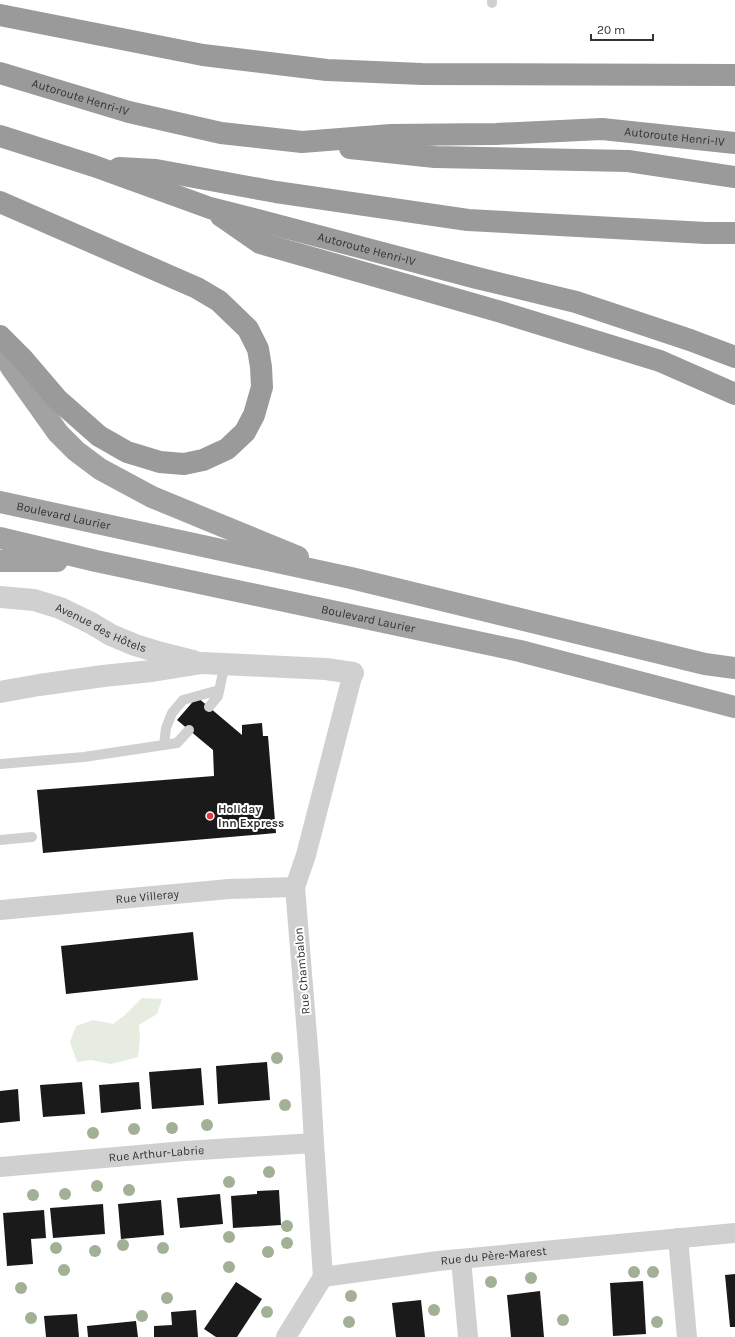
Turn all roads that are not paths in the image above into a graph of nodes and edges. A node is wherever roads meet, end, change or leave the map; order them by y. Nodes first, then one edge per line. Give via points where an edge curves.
1 (0, 16) edge
2 (0, 73) edge
3 (735, 75) edge
4 (0, 136) edge
5 (302, 142) junction
6 (735, 143) edge
7 (94, 166) junction
8 (735, 177) edge
9 (0, 202) edge
10 (210, 208) junction
11 (735, 233) edge
12 (0, 336) edge
13 (0, 349) edge
14 (735, 357) edge
15 (735, 394) edge
16 (0, 502) edge
17 (0, 538) edge
18 (0, 561) edge
19 (96, 561) junction
20 (351, 578) junction
21 (0, 597) edge
22 (202, 663) junction
23 (225, 663) junction
24 (735, 668) edge
25 (353, 673) joint
26 (219, 690) junction
27 (0, 692) edge
28 (735, 706) edge
29 (209, 707) dead end
30 (189, 730) dead end
31 (164, 745) junction
32 (0, 764) edge
33 (32, 837) dead end
34 (0, 840) edge
35 (295, 887) junction
36 (0, 910) edge
37 (314, 1143) junction
38 (0, 1168) edge
39 (735, 1233) edge
40 (678, 1238) junction
41 (461, 1259) junction
42 (323, 1277) junction
43 (286, 1337) edge
44 (468, 1337) edge
45 (687, 1337) edge

1 - 3 highway via 203,55 327,70 430,74
2 - 5 highway, Autoroute Henri-IV via 137,114 221,133
4 - 7 highway, Autoroute Henri-IV
5 - 6 highway, Autoroute Henri-IV via 391,135 602,129
5 - 8 highway via 435,157 628,161
7 - 10 highway, Autoroute Henri-IV
7 - 11 highway via 156,170 276,192 468,220
9 - 12 highway via 197,288 219,301 248,329 258,349 262,387 254,415 245,432 227,449 203,460 184,464 160,462 127,452 99,436 58,399
10 - 14 highway, Autoroute Henri-IV via 576,302
10 - 15 highway via 260,243 501,312 660,361
13 - 20 highway via 58,433 100,469 152,497
16 - 20 highway, Boulevard Laurier
17 - 19 highway, Boulevard Laurier
18 - 19 highway
19 - 28 highway, Boulevard Laurier via 520,651
20 - 24 highway, Boulevard Laurier via 705,664
21 - 22 street, Avenue des Hôtels via 34,600 60,608 135,645
22 - 23 street, Avenue des Hôtels
22 - 27 street, Avenue des Hôtels
23 - 25 street, Avenue des Hôtels
23 - 26 lane
25 - 35 street, Rue Chambalon via 306,855
26 - 29 lane via 218,696
26 - 31 lane via 183,700 172,713 166,728
30 - 31 lane via 176,743
31 - 32 lane via 84,757
33 - 34 lane
35 - 36 street, Rue Villeray via 229,889
35 - 37 street, Rue Chambalon
37 - 38 street, Rue Arthur-Labrie via 185,1151
37 - 42 street, Rue Chambalon
39 - 40 street, Rue du Père-Marest
40 - 41 street, Rue du Père-Marest
40 - 45 street
41 - 42 street, Rue du Père-Marest
41 - 44 street
42 - 43 street

